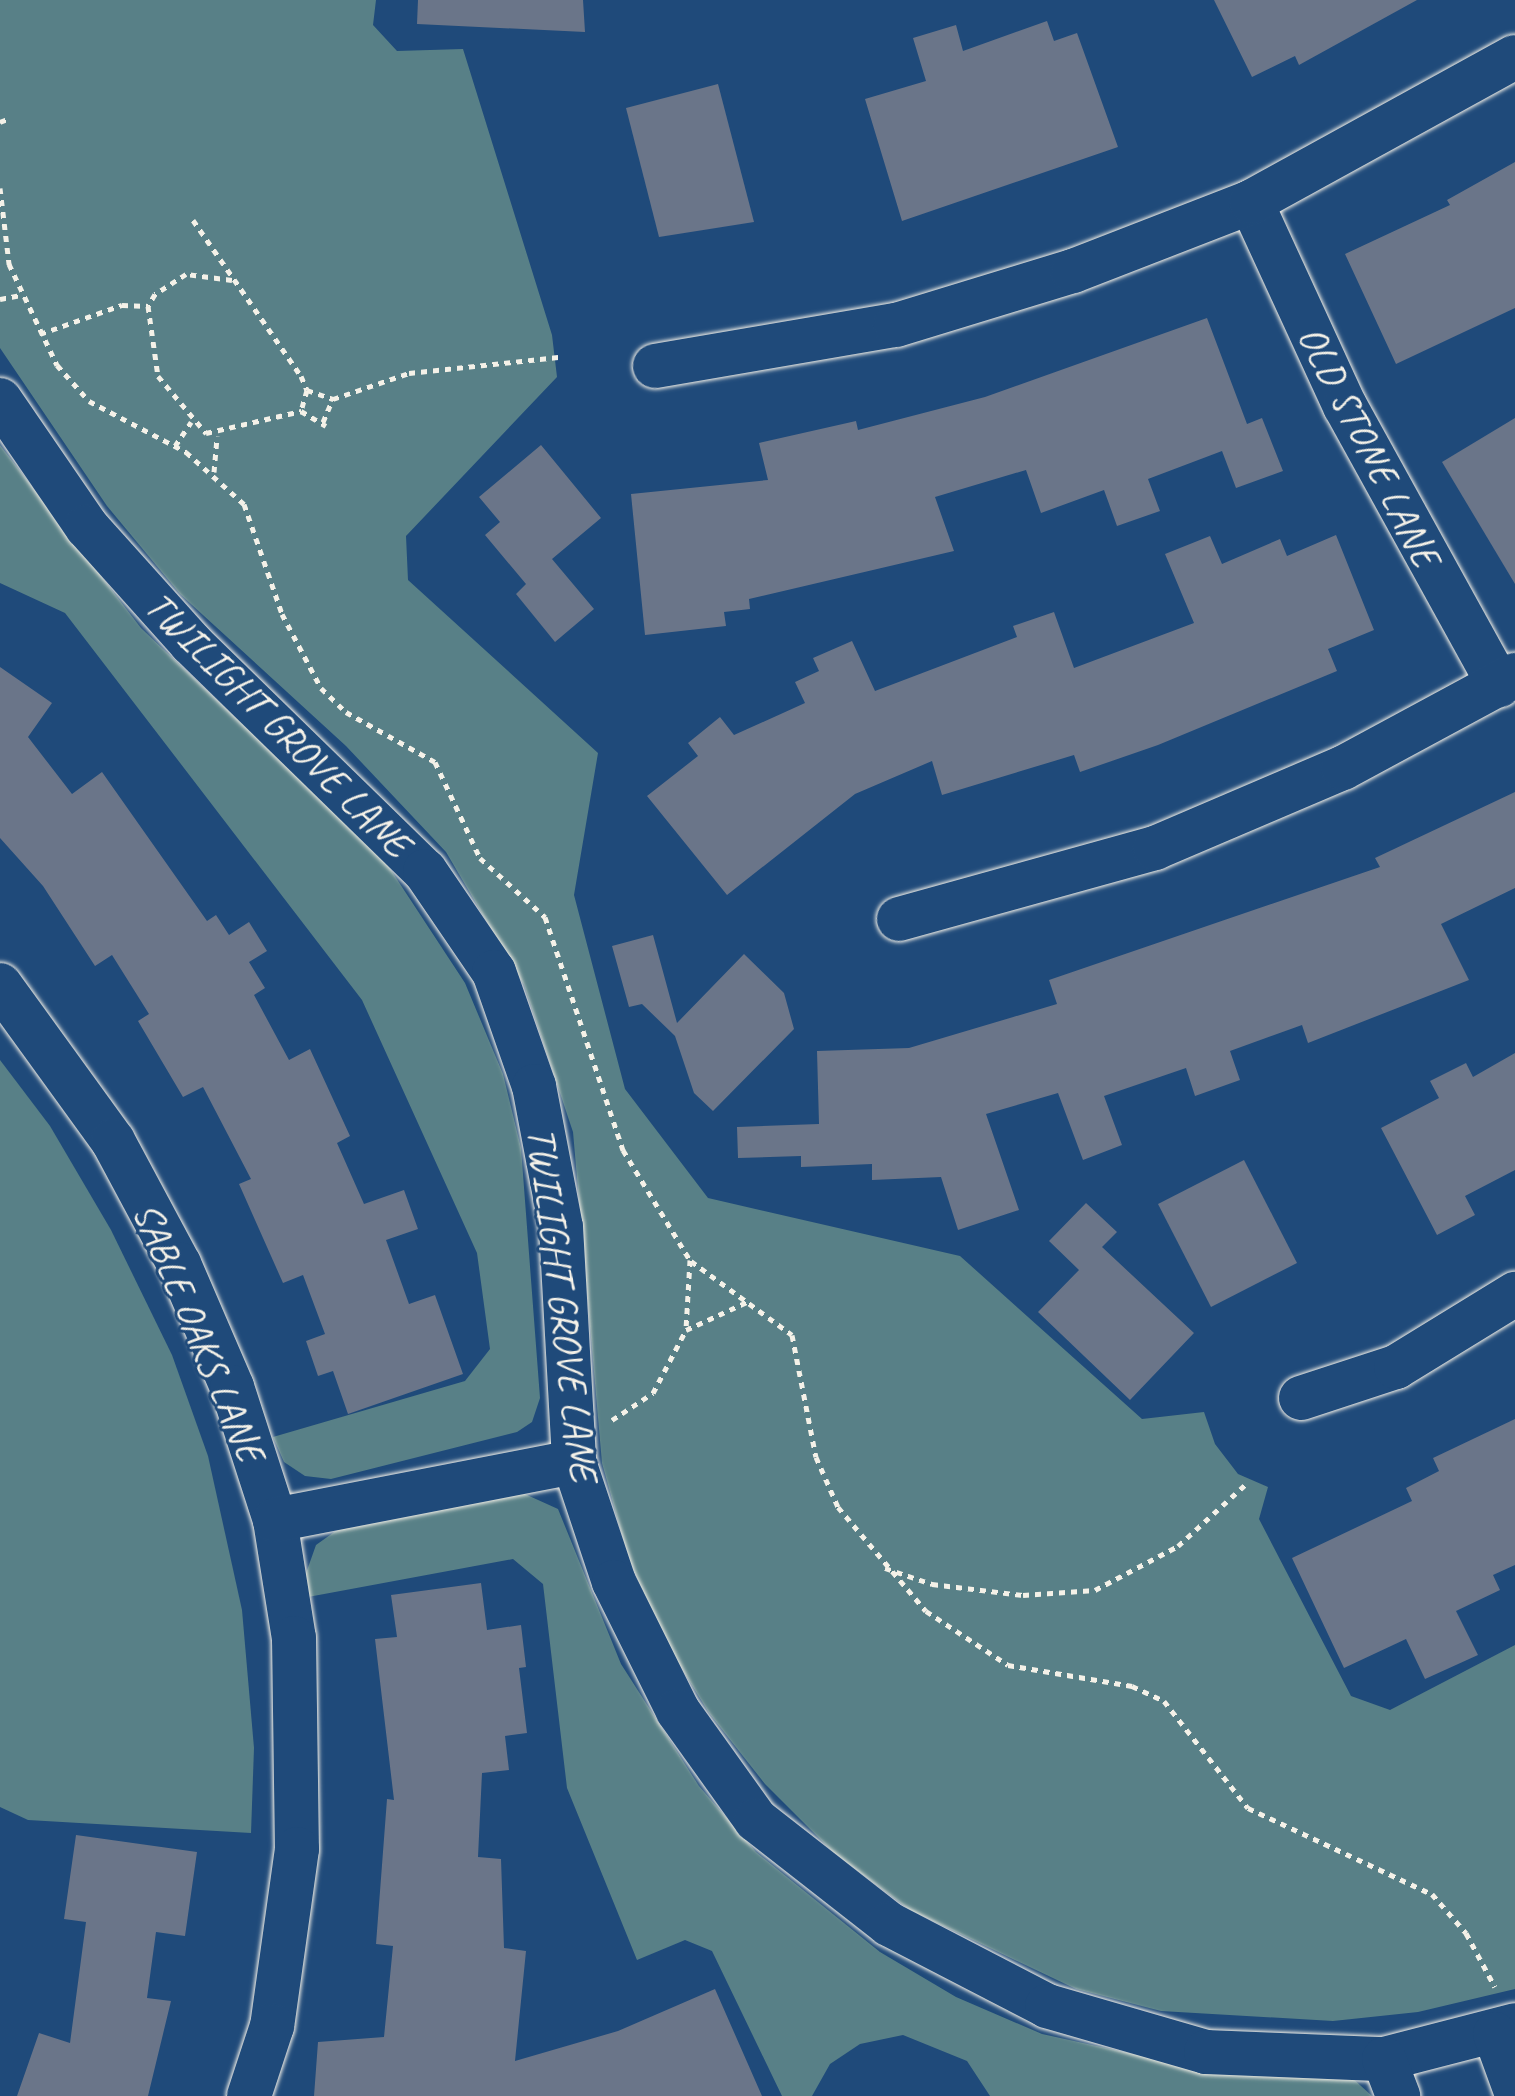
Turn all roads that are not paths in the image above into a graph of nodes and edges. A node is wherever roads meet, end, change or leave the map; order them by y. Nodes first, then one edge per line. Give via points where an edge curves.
1 (1515, 57) edge
2 (1251, 202) junction
3 (655, 366) dead end
4 (0, 400) edge
5 (1507, 680) edge
6 (899, 919) dead end
7 (0, 985) edge
8 (1515, 1294) edge
9 (1301, 1398) dead end
10 (574, 1462) junction
11 (275, 1520) junction
12 (1505, 2029) edge
13 (1391, 2078) edge
14 (1515, 2089) edge
15 (249, 2096) edge

1 - 2 street
2 - 3 street via 1073,271 896,325
2 - 5 street, OLD STONE LANE via 1366,447
4 - 10 street, TWILIGHT GROVE LANE via 87,527 191,643 425,871 494,972 534,1086 561,1227
5 - 6 street via 1343,768 1155,848
7 - 11 street, SABLE OAKS LANE via 113,1141 179,1264 232,1387
8 - 9 street via 1396,1367
10 - 11 street
10 - 13 street, TWILIGHT GROVE LANE via 614,1582 678,1711 756,1820 889,1924 1047,2006 1206,2052
11 - 15 street, SABLE OAKS LANE via 294,1638 297,1849 272,2026
12 - 13 street, TWILIGHT GROVE LANE
12 - 14 street

